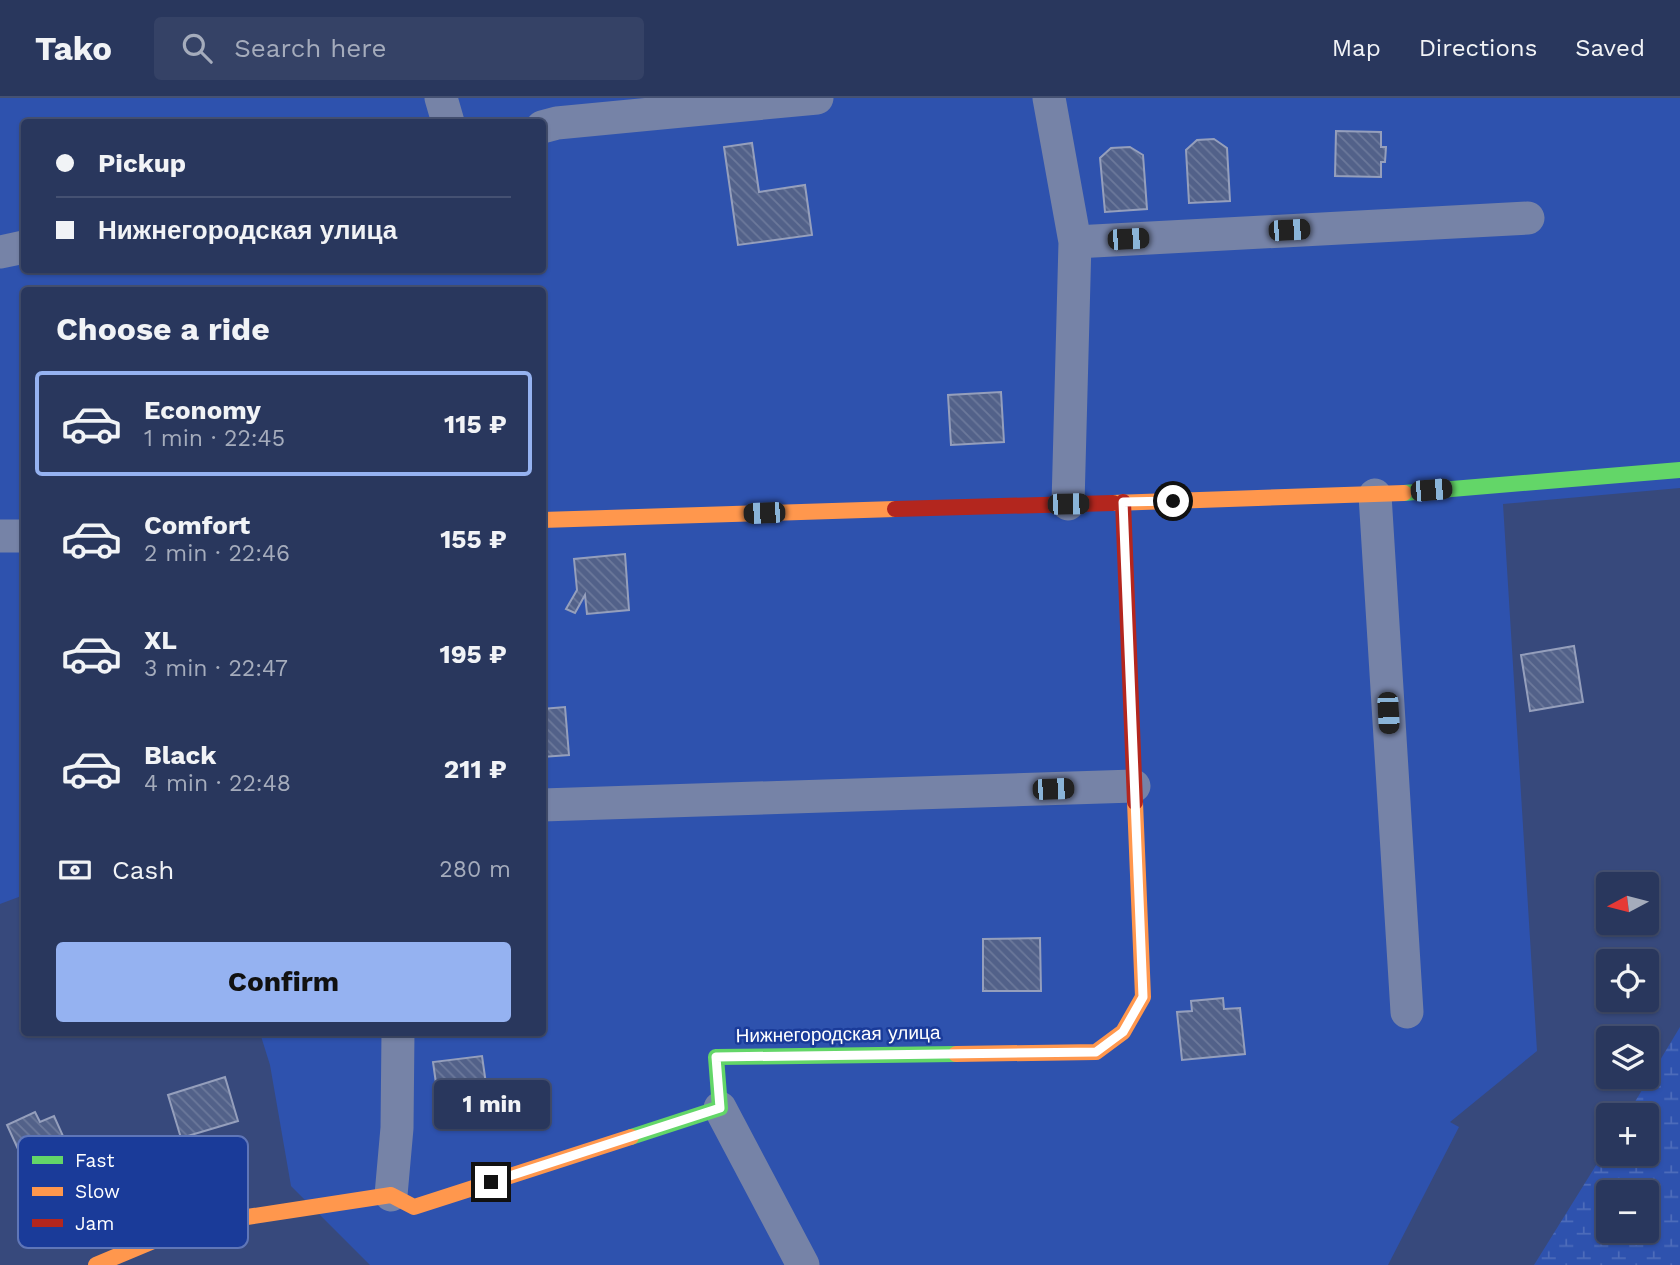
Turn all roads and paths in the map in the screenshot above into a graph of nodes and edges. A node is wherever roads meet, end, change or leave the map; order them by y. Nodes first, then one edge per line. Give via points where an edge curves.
1 (441, 98) edge
2 (817, 98) edge
3 (1049, 98) edge
4 (447, 119) edge
5 (546, 126) edge
6 (1528, 218) dead end
7 (1075, 242) junction
8 (21, 248) edge
9 (0, 252) edge
10 (1680, 470) edge
11 (1375, 495) junction
12 (1123, 502) junction
13 (1068, 504) junction
14 (546, 520) edge
15 (0, 536) edge
16 (21, 536) edge
17 (1134, 786) junction
18 (546, 805) edge
19 (1407, 1012) dead end
20 (398, 1036) edge
21 (720, 1108) junction
22 (391, 1195) junction
23 (248, 1217) edge
24 (137, 1248) edge
25 (96, 1265) edge
26 (803, 1265) edge

1 - 4 street
2 - 5 street
3 - 7 street
6 - 7 street
7 - 13 street
8 - 9 street
10 - 11 street
11 - 12 street
11 - 19 street
12 - 13 street
12 - 17 street, Нижнегородская улица
13 - 14 street
15 - 16 street
17 - 18 street
17 - 21 street, Нижнегородская улица via 1143,997 1123,1032 1096,1052 716,1057
20 - 22 street
21 - 22 street via 414,1207
21 - 26 street
22 - 23 street
24 - 25 street

